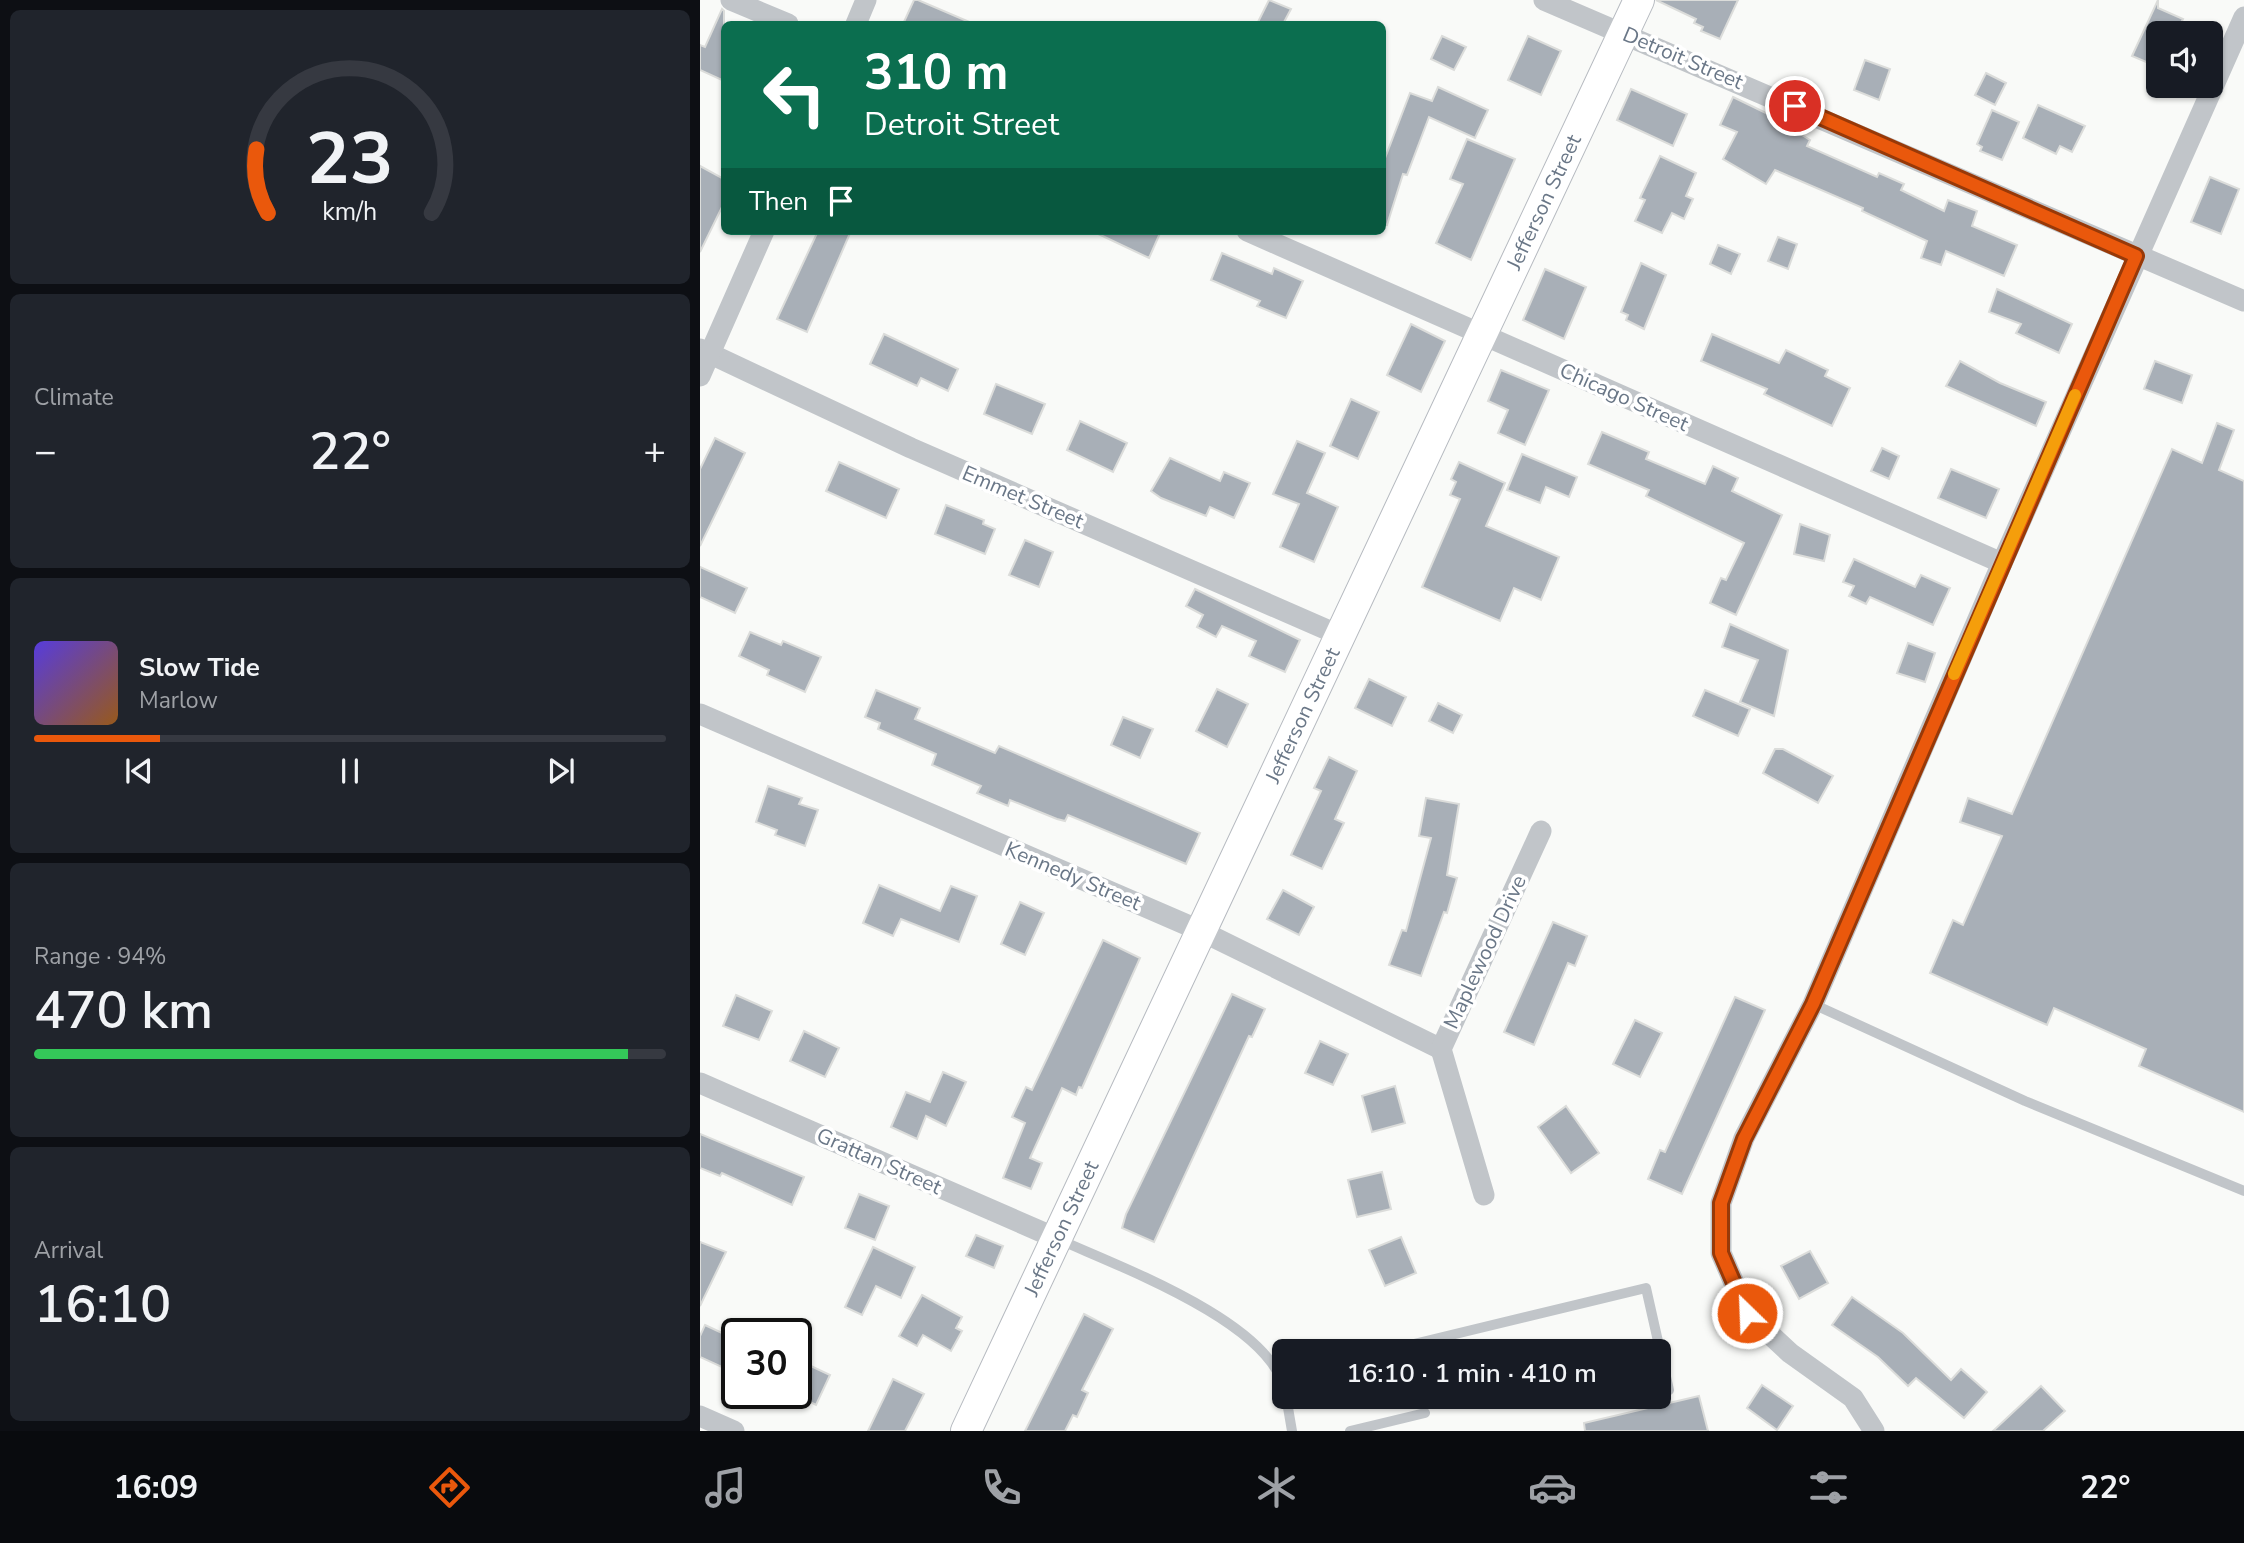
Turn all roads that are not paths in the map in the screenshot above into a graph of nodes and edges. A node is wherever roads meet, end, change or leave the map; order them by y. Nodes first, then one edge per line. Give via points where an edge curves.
1 (732, 0) edge
2 (866, 0) edge
3 (1544, 0) edge
4 (1639, 0) edge
5 (2243, 20) edge
6 (781, 21) edge
7 (857, 21) edge
8 (1624, 32) junction
9 (762, 235) edge
10 (1256, 235) edge
11 (2136, 256) junction
12 (2244, 301) edge
13 (1482, 333) junction
14 (705, 352) edge
15 (700, 376) edge
16 (2002, 562) junction
17 (1339, 635) junction
18 (700, 714) edge
19 (1541, 831) dead end
20 (1201, 931) junction
21 (1813, 1004) junction
22 (1441, 1049) junction
23 (700, 1083) edge
24 (2244, 1191) edge
25 (1484, 1195) dead end
26 (1058, 1239) junction
27 (1435, 1339) edge
28 (1658, 1339) edge
29 (1272, 1363) edge
30 (1288, 1409) edge
31 (1425, 1413) dead end
32 (700, 1416) edge
33 (734, 1431) edge
34 (965, 1431) edge
35 (1292, 1431) edge
36 (1350, 1431) edge
37 (1874, 1431) edge

1 - 6 street
2 - 7 street
3 - 8 street, Detroit Street
4 - 8 street, Jefferson Street
5 - 11 street
8 - 11 street, Detroit Street
8 - 13 street, Jefferson Street
9 - 14 street
10 - 13 street, Chicago Street
11 - 12 street, Detroit Street
11 - 16 street
13 - 16 street, Chicago Street
13 - 17 street, Jefferson Street
14 - 15 street
14 - 17 street, Emmet Street via 911,448
16 - 21 street
17 - 20 street, Jefferson Street
18 - 20 street, Kennedy Street
19 - 22 street, Maplewood Drive
20 - 22 street, Kennedy Street
20 - 26 street, Jefferson Street
21 - 24 lane via 2025,1101
21 - 37 street via 1744,1139 1721,1203 1721,1253 1747,1313 1790,1353 1853,1398
22 - 25 street, Maplewood Drive
23 - 26 street, Grattan Street
26 - 29 lane via 1204,1306 1249,1339
26 - 34 street, Jefferson Street
27 - 28 lane via 1646,1288
30 - 35 lane
31 - 36 lane
32 - 33 street

